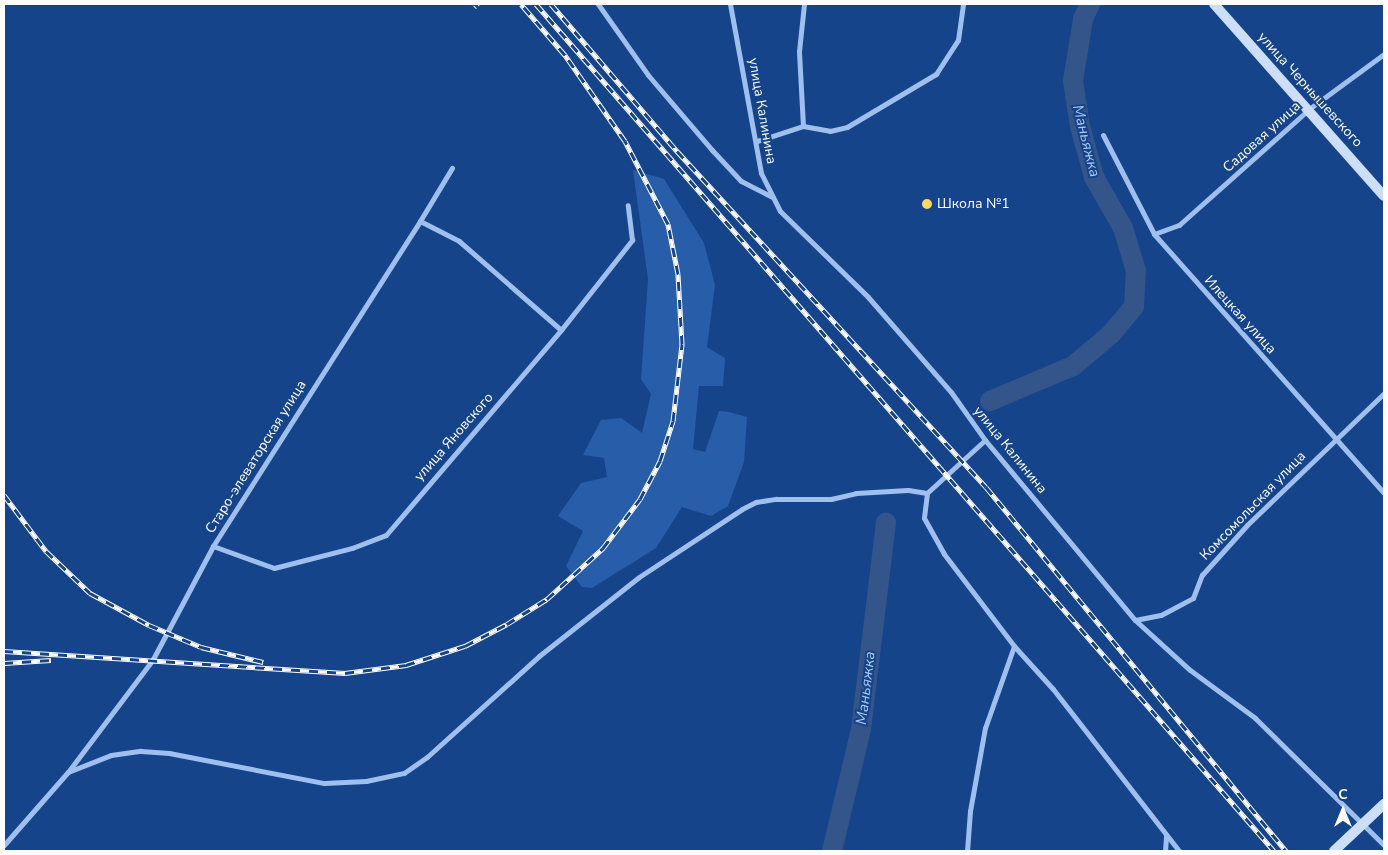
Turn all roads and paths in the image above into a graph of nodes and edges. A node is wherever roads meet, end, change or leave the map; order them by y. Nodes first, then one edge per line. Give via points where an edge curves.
1 (598, 4) edge
2 (730, 4) edge
3 (804, 4) edge
4 (963, 4) edge
5 (1214, 4) edge
6 (1384, 54) edge
7 (1308, 109) junction
8 (803, 126) junction
9 (1103, 135) dead end
10 (757, 141) junction
11 (452, 168) dead end
12 (771, 196) junction
13 (1384, 196) edge
14 (628, 205) dead end
15 (420, 221) junction
16 (1154, 234) junction
17 (561, 330) junction
18 (1384, 393) edge
19 (1335, 438) junction
20 (985, 440) junction
21 (927, 493) junction
22 (1384, 494) edge
23 (213, 546) junction
24 (1135, 620) junction
25 (1014, 646) junction
26 (68, 772) junction
27 (1384, 804) edge
28 (1364, 823) junction
29 (1166, 835) junction
30 (4, 845) edge
31 (1384, 845) edge
32 (967, 851) edge
33 (1165, 851) edge
34 (1178, 851) edge
35 (1334, 851) edge

1 - 12 street via 648,75 712,150 741,181
2 - 10 street, улица Калинина
3 - 8 street via 799,51
4 - 8 street via 958,40 936,74 847,127 830,131
5 - 7 street, улица Чернышевского
6 - 7 street, Садовая улица
7 - 13 street, улица Чернышевского
7 - 16 street, Садовая улица via 1179,225
8 - 10 street
9 - 16 street, Илецкая улица
10 - 12 street, улица Калинина via 761,173
11 - 15 street, Старо-элеваторская улица
12 - 20 street, улица Калинина via 780,211 868,297 951,392
14 - 17 street, улица Яновского via 632,240
15 - 17 street via 459,241
15 - 23 street, Старо-элеваторская улица
16 - 19 street, Илецкая улица
17 - 23 street, улица Яновского via 386,535 352,548 274,568
18 - 19 street, Комсомольская улица
19 - 22 street, Илецкая улица
19 - 24 street, Комсомольская улица via 1202,575 1193,598 1161,615
20 - 21 street
20 - 24 street, улица Калинина
21 - 25 street via 924,518 944,554
21 - 26 street via 908,490 856,493 831,499 776,498 742,509 639,577 539,656 428,757 404,773 366,781 324,783 169,753 141,751 111,755
23 - 26 street, Старо-элеваторская улица via 153,659
24 - 28 street, улица Калинина via 1190,670 1255,718
25 - 29 street via 1053,689
25 - 32 street via 986,728 970,811
26 - 30 street, Старо-элеваторская улица
27 - 28 street
28 - 31 street, улица Калинина
28 - 35 street
29 - 33 street
29 - 34 street

